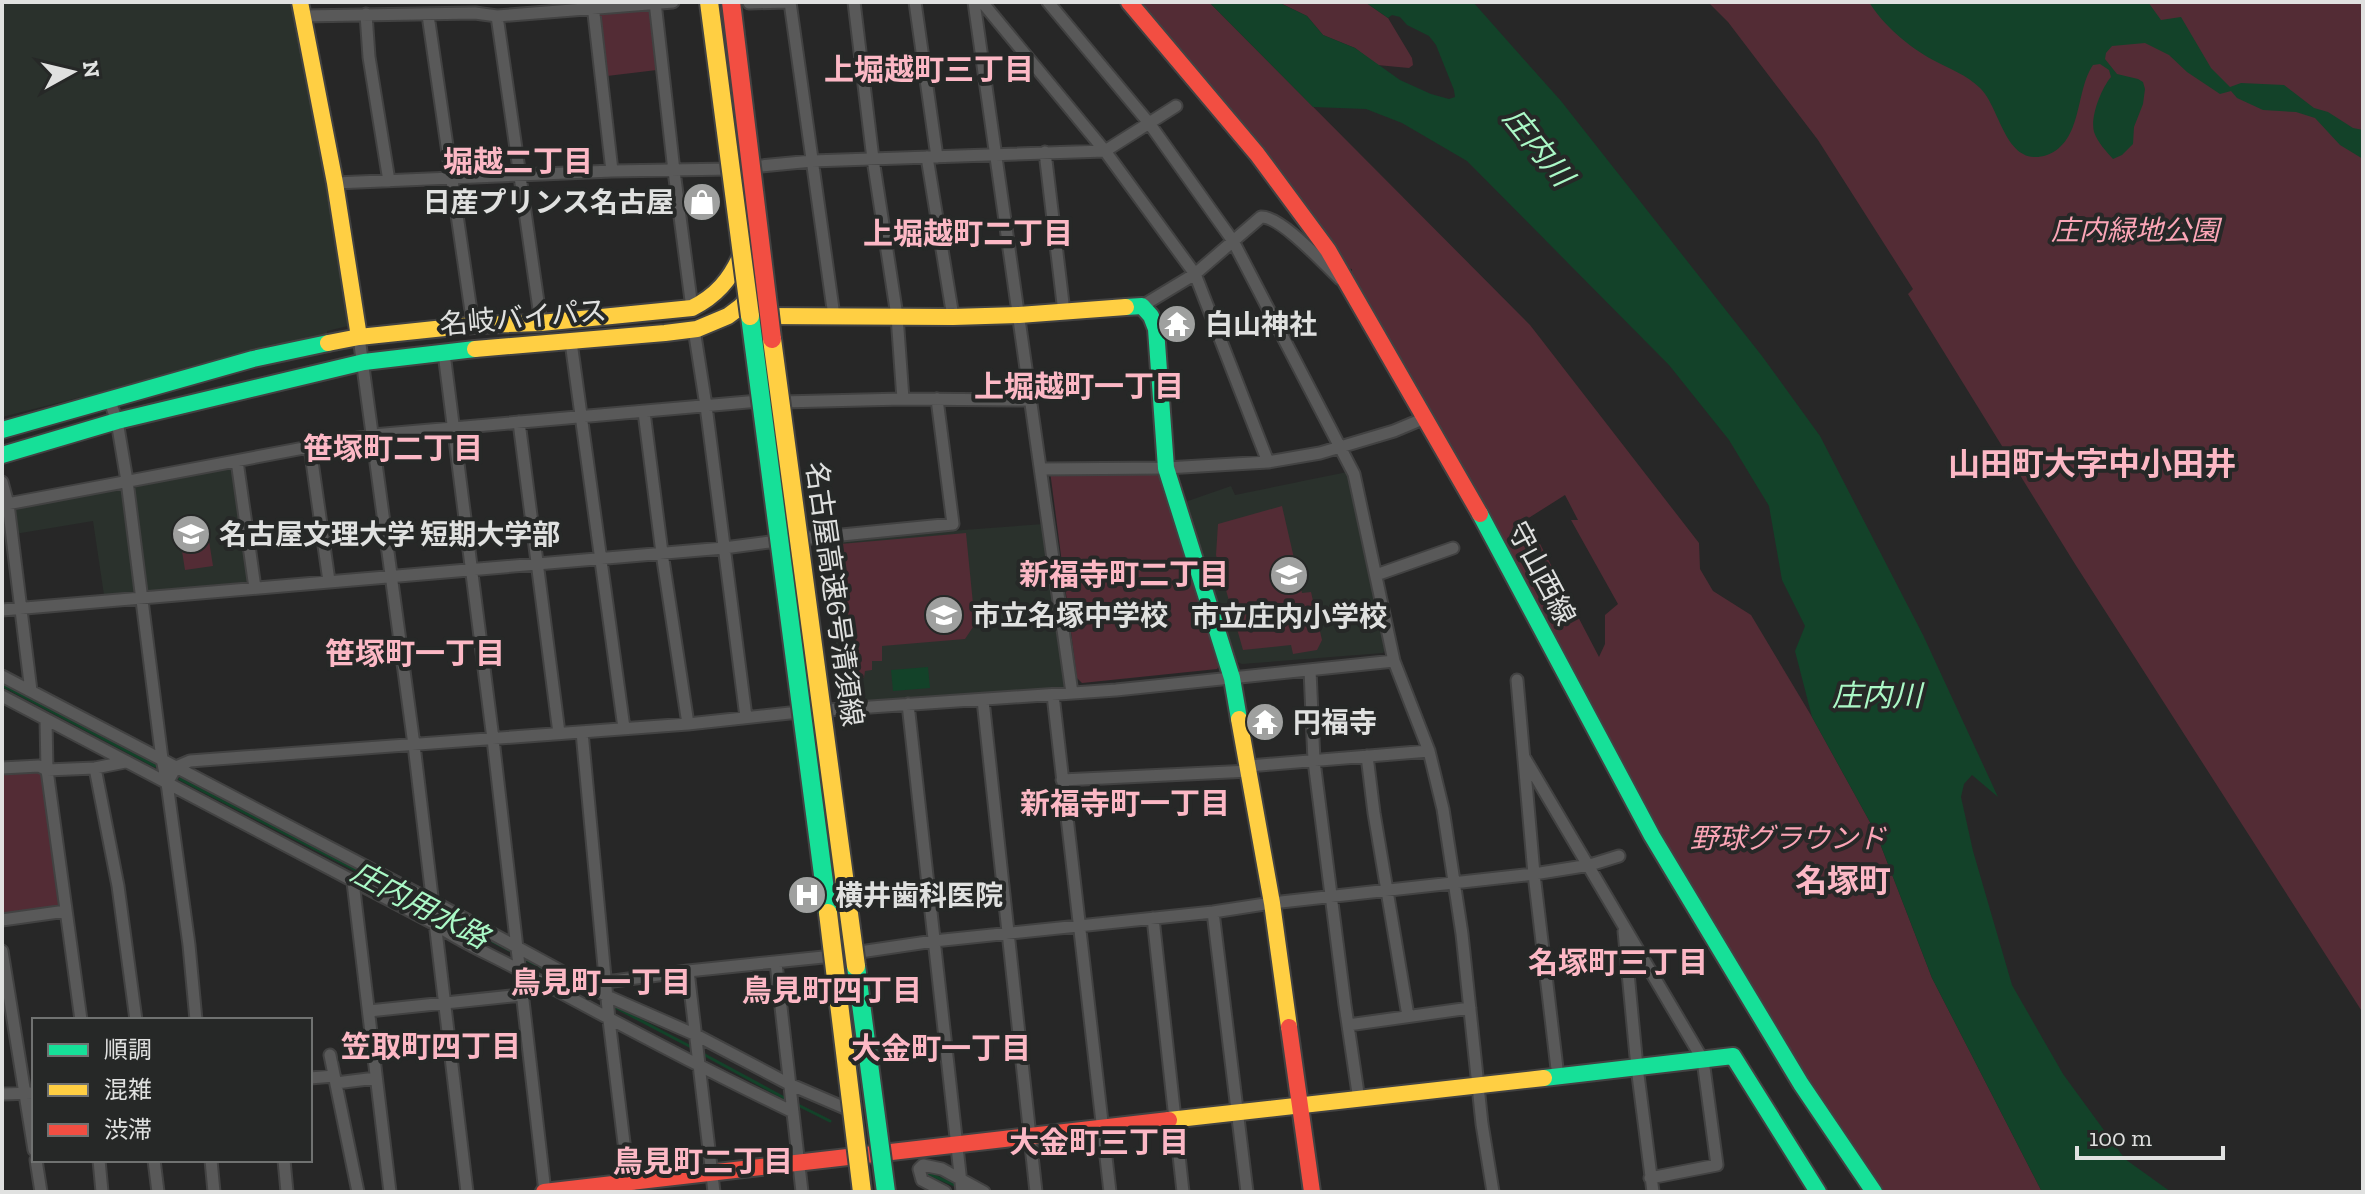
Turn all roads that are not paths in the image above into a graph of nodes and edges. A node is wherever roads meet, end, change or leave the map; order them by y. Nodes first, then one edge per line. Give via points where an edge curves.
1 (655, 2) edge
2 (673, 2) edge
3 (708, 2) edge
4 (733, 2) edge
5 (788, 2) edge
6 (854, 2) edge
7 (915, 2) edge
8 (974, 2) edge
9 (982, 2) edge
10 (1048, 2) edge
11 (1129, 2) edge
12 (749, 3) edge
13 (593, 6) edge
14 (474, 7) edge
15 (552, 7) edge
16 (301, 9) edge
17 (366, 14) junction
18 (428, 15) junction
19 (497, 16) junction
20 (1176, 106) dead end
21 (1149, 123) junction
22 (1105, 151) junction
23 (1045, 152) junction
24 (995, 153) junction
25 (932, 157) junction
26 (873, 159) junction
27 (812, 161) junction
28 (756, 167) junction
29 (730, 169) junction
30 (612, 171) junction
31 (674, 171) junction
32 (520, 176) junction
33 (451, 178) junction
34 (389, 181) junction
35 (335, 183) junction
36 (1233, 241) junction
37 (763, 243) junction
38 (741, 255) junction
39 (1195, 274) junction
40 (1350, 287) junction
41 (1142, 306) junction
42 (692, 308) junction
43 (1064, 312) junction
44 (630, 315) junction
45 (1019, 315) junction
46 (834, 316) junction
47 (897, 316) junction
48 (751, 317) junction
49 (953, 317) junction
50 (541, 323) junction
51 (473, 325) junction
52 (700, 328) junction
53 (359, 337) junction
54 (571, 342) junction
55 (444, 353) junction
56 (364, 362) junction
57 (109, 399) junction
58 (903, 399) junction
59 (937, 399) junction
60 (1031, 400) junction
61 (759, 401) junction
62 (782, 402) junction
63 (706, 406) junction
64 (644, 412) junction
65 (582, 417) junction
66 (1425, 418) junction
67 (117, 421) junction
68 (519, 422) junction
69 (454, 427) junction
70 (2, 430) edge
71 (373, 435) junction
72 (310, 447) junction
73 (1341, 447) junction
74 (2, 455) edge
75 (237, 461) junction
76 (1268, 462) junction
77 (1166, 468) junction
78 (1041, 469) junction
79 (127, 481) junction
80 (2, 482) edge
81 (5, 504) edge
82 (801, 539) junction
83 (777, 541) junction
84 (724, 548) junction
85 (1453, 548) dead end
86 (662, 553) junction
87 (599, 558) junction
88 (537, 563) junction
89 (472, 569) junction
90 (1376, 575) junction
91 (392, 577) junction
92 (329, 581) junction
93 (255, 588) junction
94 (142, 598) junction
95 (21, 609) junction
96 (2, 610) edge
97 (1394, 661) junction
98 (1310, 670) junction
99 (2, 676) edge
100 (1232, 678) junction
101 (1517, 680) dead end
102 (31, 691) junction
103 (1072, 693) junction
104 (1053, 695) junction
105 (2, 696) edge
106 (983, 700) junction
107 (908, 704) junction
108 (799, 706) junction
109 (828, 711) junction
110 (746, 717) junction
111 (46, 720) junction
112 (688, 724) junction
113 (624, 728) junction
114 (582, 732) junction
115 (559, 733) junction
116 (493, 739) junction
117 (414, 745) junction
118 (1429, 751) junction
119 (1367, 756) junction
120 (1524, 757) junction
121 (162, 759) junction
122 (1314, 761) junction
123 (126, 762) junction
124 (176, 767) junction
125 (2, 768) edge
126 (95, 768) junction
127 (1250, 768) junction
128 (47, 770) junction
129 (1062, 780) junction
130 (167, 783) junction
131 (1619, 856) dead end
132 (1590, 865) junction
133 (1534, 874) junction
134 (353, 882) junction
135 (1453, 883) junction
136 (1387, 891) junction
137 (1331, 897) junction
138 (432, 901) junction
139 (1272, 903) junction
140 (66, 911) junction
141 (1213, 912) junction
142 (1153, 918) junction
143 (2, 920) edge
144 (435, 924) junction
145 (1080, 926) junction
146 (1624, 927) junction
147 (1007, 934) junction
148 (934, 941) junction
149 (516, 948) junction
150 (2, 951) edge
151 (858, 952) junction
152 (833, 956) junction
153 (776, 963) junction
154 (518, 969) junction
155 (688, 971) junction
156 (606, 982) junction
157 (521, 995) junction
158 (607, 996) junction
159 (444, 1002) junction
160 (1470, 1008) junction
161 (369, 1011) junction
162 (1408, 1016) junction
163 (81, 1018) edge
164 (136, 1018) edge
165 (196, 1018) edge
166 (609, 1020) junction
167 (1348, 1025) junction
168 (696, 1035) junction
169 (330, 1055) dead end
170 (1703, 1060) junction
171 (698, 1067) junction
172 (1637, 1067) junction
173 (1558, 1077) junction
174 (312, 1078) edge
175 (376, 1078) junction
176 (335, 1080) junction
177 (789, 1084) junction
178 (1479, 1086) junction
179 (29, 1093) edge
180 (2, 1094) edge
181 (1359, 1100) junction
182 (1301, 1105) junction
183 (852, 1111) junction
184 (793, 1112) junction
185 (1238, 1112) junction
186 (1174, 1119) junction
187 (32, 1127) edge
188 (1102, 1128) junction
189 (1030, 1136) junction
190 (958, 1144) junction
191 (886, 1153) junction
192 (859, 1156) junction
193 (36, 1162) edge
194 (99, 1162) edge
195 (154, 1162) edge
196 (211, 1162) edge
197 (284, 1162) edge
198 (799, 1163) junction
199 (712, 1173) junction
200 (1650, 1178) junction
201 (962, 1186) edge
202 (629, 1187) edge
203 (41, 1192) edge
204 (102, 1192) edge
205 (158, 1192) edge
206 (214, 1192) edge
207 (287, 1192) edge
208 (358, 1192) edge
209 (390, 1192) edge
210 (467, 1192) edge
211 (544, 1192) edge
212 (714, 1192) edge
213 (802, 1192) edge
214 (863, 1192) edge
215 (874, 1192) edge
216 (889, 1192) edge
217 (945, 1192) edge
218 (984, 1192) edge
219 (1036, 1192) edge
220 (1110, 1192) edge
221 (1183, 1192) edge
222 (1247, 1192) edge
223 (1312, 1192) edge
224 (1493, 1192) edge
225 (1653, 1192) edge
226 (1818, 1192) edge
227 (1874, 1192) edge

1 - 2 street
1 - 13 street
1 - 31 street
3 - 29 main road
3 - 108 main road, 名古屋高速6号清須線, bridge
4 - 28 main road
4 - 37 main road, 名古屋高速6号清須線, bridge
5 - 12 street
5 - 27 street
6 - 26 street
7 - 25 street
8 - 24 street
9 - 22 street
10 - 21 street
11 - 40 main road, 守山西線 via 1301,211
13 - 15 street
13 - 30 street
14 - 18 street
14 - 19 street
15 - 19 street
16 - 17 street
16 - 35 main road
17 - 18 street
17 - 34 street
18 - 33 street
19 - 32 street
20 - 21 street
21 - 22 street
21 - 36 street
22 - 23 street
22 - 39 street
23 - 24 street
23 - 43 street
24 - 25 street
24 - 45 street
25 - 26 street
25 - 49 street
26 - 27 street
26 - 47 street
27 - 28 street
27 - 46 street
28 - 29 street
28 - 37 main road
29 - 31 street
29 - 38 main road
30 - 31 street
30 - 32 street
31 - 42 street
32 - 33 street
32 - 50 street
33 - 34 street
33 - 51 street
34 - 35 street
35 - 53 main road
36 - 39 street
36 - 40 street via 1266,216
36 - 73 street
37 - 48 main road
37 - 48 main road via 764,269
37 - 151 main road, bridge via 760,294 780,477 829,812
37 - 216 main road, 名古屋高速6号清須線, bridge
38 - 42 main road, 名岐バイパス via 725,286
38 - 48 main road
39 - 41 street
39 - 76 street
40 - 66 main road, 守山西線
41 - 43 main road
41 - 77 main road via 1156,329
42 - 44 main road, 名岐バイパス
43 - 45 main road
44 - 48 main road
44 - 50 main road, 名岐バイパス
45 - 49 main road
45 - 60 street
46 - 47 main road
46 - 48 main road
47 - 49 main road
47 - 58 street
48 - 52 main road, 名岐バイパス
48 - 61 main road via 743,333 752,346
48 - 62 main road via 774,344
50 - 51 main road, 名岐バイパス
51 - 53 main road, 名岐バイパス
52 - 54 main road, 名岐バイパス
52 - 63 street
53 - 56 street
53 - 57 main road, 名岐バイパス via 253,359
54 - 55 main road, 名岐バイパス
54 - 65 street
55 - 56 main road, 名岐バイパス
55 - 69 street
56 - 67 main road, 名岐バイパス
56 - 71 street
57 - 67 street
57 - 70 main road, 名岐バイパス
58 - 59 street
58 - 62 street
59 - 60 street
59 - 82 street via 953,524
60 - 78 street
61 - 63 street
61 - 83 main road
62 - 82 main road
63 - 64 street
63 - 84 street
64 - 65 street
64 - 86 street
65 - 68 street
65 - 87 street
66 - 73 street
66 - 227 main road, 守山西線 via 1652,836 1801,1084
67 - 74 main road, 名岐バイパス
67 - 79 street
68 - 69 street
68 - 88 street
69 - 71 street
69 - 89 street
71 - 72 street
71 - 91 street
72 - 75 street
72 - 92 street
73 - 76 street
73 - 90 street via 1354,474
75 - 79 street
75 - 93 street
76 - 77 street
77 - 78 street
77 - 100 main road
78 - 103 street
79 - 81 street
79 - 94 street
80 - 81 street
81 - 95 street
82 - 109 main road
83 - 84 street
83 - 108 main road
84 - 86 street
84 - 110 street
85 - 90 street
86 - 87 street
86 - 112 street
87 - 88 street
87 - 113 street
88 - 89 street
88 - 115 street
89 - 91 street
89 - 116 street
90 - 97 street
91 - 92 street
91 - 117 street
92 - 93 street
93 - 94 street
94 - 95 street
94 - 121 street
95 - 96 street
95 - 102 street
97 - 98 street
97 - 118 street
98 - 100 street
98 - 122 street
99 - 102 street
100 - 103 street
100 - 127 main road
101 - 120 street
102 - 121 street
103 - 104 street
104 - 106 street
104 - 129 street
105 - 111 street
106 - 107 street
106 - 147 street
107 - 109 street
107 - 148 street
108 - 109 street
108 - 110 street
108 - 152 main road
108 - 183 main road, 名古屋高速6号清須線, bridge
108 - 215 main road, bridge via 841,933
109 - 151 main road
110 - 112 street
111 - 123 street
111 - 128 street
112 - 113 street
113 - 114 street
114 - 115 street
114 - 156 street
115 - 116 street
116 - 117 street
116 - 149 street
117 - 124 street via 190,761
117 - 138 street
118 - 119 street
118 - 135 street
119 - 122 street
119 - 136 street
120 - 132 street
120 - 133 street
121 - 124 street
121 - 130 street
122 - 127 street
122 - 137 street
123 - 126 street
123 - 130 street
124 - 130 street
124 - 138 street
125 - 128 street
126 - 128 street
126 - 164 street
127 - 129 street
127 - 139 main road
128 - 140 street
129 - 145 street
130 - 134 street
130 - 165 street
131 - 132 street
132 - 133 street
132 - 146 street
133 - 135 street
133 - 173 street
134 - 144 street
134 - 161 street
135 - 136 street
135 - 160 street
136 - 137 street
136 - 162 street
137 - 139 street
137 - 167 street
138 - 144 street
138 - 149 street
139 - 141 street
139 - 182 main road
140 - 143 street
140 - 163 street
141 - 142 street
141 - 185 street
142 - 145 street
142 - 186 street
144 - 154 street
144 - 159 street
145 - 147 street
145 - 188 street
146 - 170 street
146 - 172 street
147 - 148 street
147 - 189 street
148 - 151 street
148 - 190 street
149 - 154 street
149 - 158 street
150 - 179 street
151 - 152 street
151 - 191 main road
152 - 153 street
152 - 183 main road
153 - 155 street
153 - 177 street
154 - 157 street
154 - 166 street
155 - 156 street
155 - 168 street
156 - 158 street
157 - 159 street
157 - 211 street
158 - 166 street
158 - 168 street
159 - 161 street
159 - 210 street
160 - 162 street
160 - 178 street
161 - 175 street
162 - 167 street
166 - 171 street
166 - 202 street
167 - 181 street
168 - 171 street
168 - 177 street
169 - 176 street
170 - 172 main road
170 - 200 street via 1717,1165
170 - 226 main road via 1733,1056
171 - 184 street
171 - 199 street
172 - 173 main road
172 - 200 street
173 - 178 main road
174 - 176 street
175 - 176 street
175 - 209 street
176 - 208 street
177 - 183 street
177 - 184 street
178 - 181 main road
178 - 224 street
179 - 180 street
179 - 187 street
181 - 182 main road
182 - 185 main road
182 - 223 main road
183 - 192 main road
183 - 214 main road, 名古屋高速6号清須線, bridge
184 - 198 street
185 - 186 main road
185 - 222 street
186 - 188 main road
186 - 221 street
188 - 189 main road
188 - 220 street
189 - 190 main road
189 - 219 street
190 - 191 main road
190 - 201 street
191 - 192 main road
191 - 216 main road
192 - 198 main road
192 - 214 main road
193 - 203 street
194 - 204 street
195 - 205 street
196 - 206 street
197 - 207 street
198 - 199 main road
198 - 213 street
199 - 202 main road
199 - 212 street
200 - 225 street
201 - 217 street via 923,1165 922,1180
201 - 218 street
202 - 211 main road

